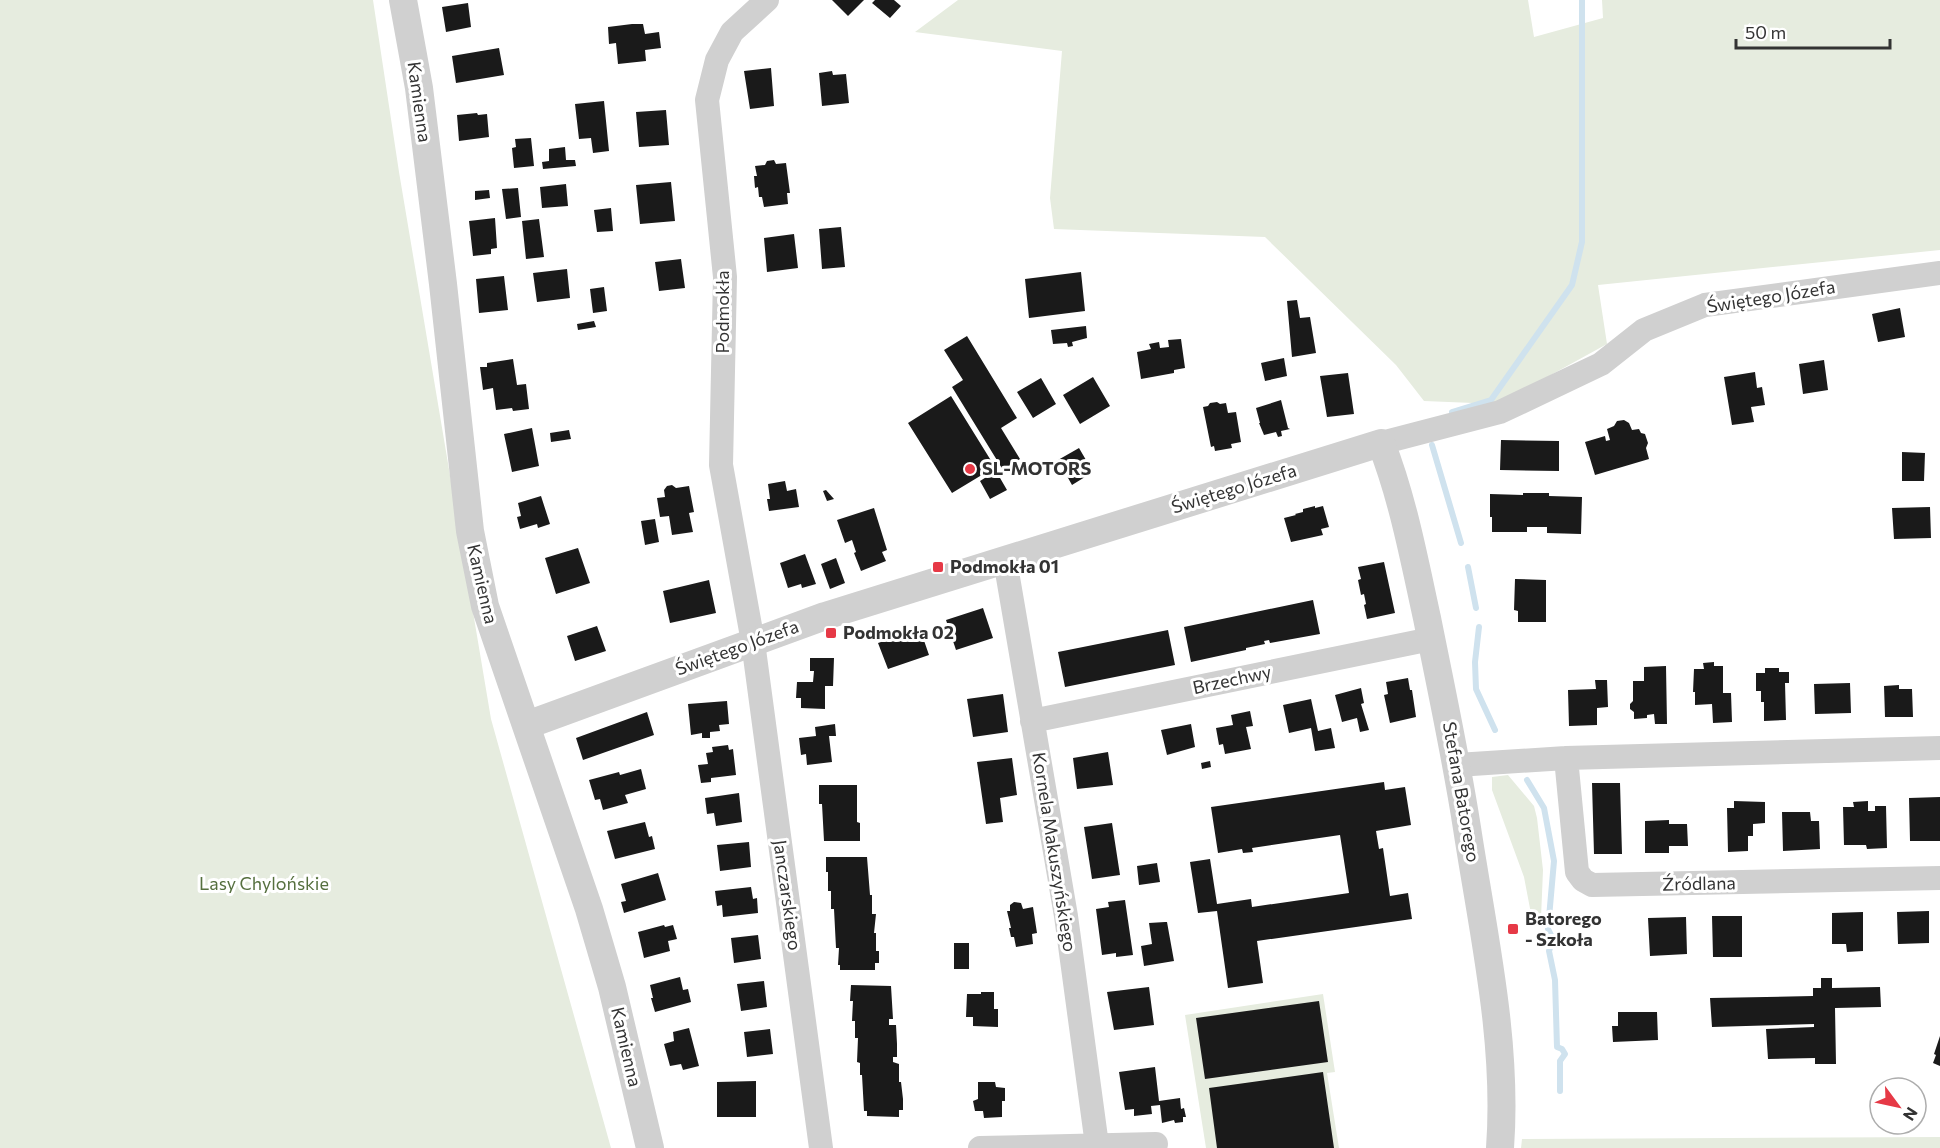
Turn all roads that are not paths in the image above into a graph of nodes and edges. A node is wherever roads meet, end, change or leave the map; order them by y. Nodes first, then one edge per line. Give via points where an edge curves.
1 (403, 0) edge
2 (767, 0) edge
3 (1940, 273) edge
4 (1381, 443) junction
5 (1005, 560) junction
6 (1431, 639) junction
7 (753, 642) junction
8 (1032, 721) junction
9 (527, 725) junction
10 (1940, 748) edge
11 (1566, 758) junction
12 (1457, 765) junction
13 (1940, 878) edge
14 (1156, 1144) dead end
15 (1097, 1145) junction
16 (650, 1148) edge
17 (821, 1148) edge
18 (980, 1148) edge
19 (1500, 1148) edge

1 - 9 street, Kamienna via 419,88 470,531 485,606
2 - 7 street, Podmokła via 732,32 717,60 707,100 725,277 721,465
3 - 4 street, Świętego Józefa via 1706,305 1644,330 1601,364 1500,412
4 - 5 street, Świętego Józefa
4 - 6 street, Stefana Batorego via 1394,474
5 - 7 street, Świętego Józefa
5 - 8 street, Kornela Makuszyńskiego
6 - 8 street, Brzechwy
6 - 12 street, Stefana Batorego
7 - 9 street, Świętego Józefa
7 - 17 street, Janczarskiego
8 - 15 street, Kornela Makuszyńskiego via 1066,916
9 - 16 street, Kamienna via 609,976
10 - 11 street
11 - 12 street
11 - 13 street, Źródlana via 1577,872 1592,885
12 - 19 street, Stefana Batorego via 1497,1035
14 - 15 street
15 - 18 street

